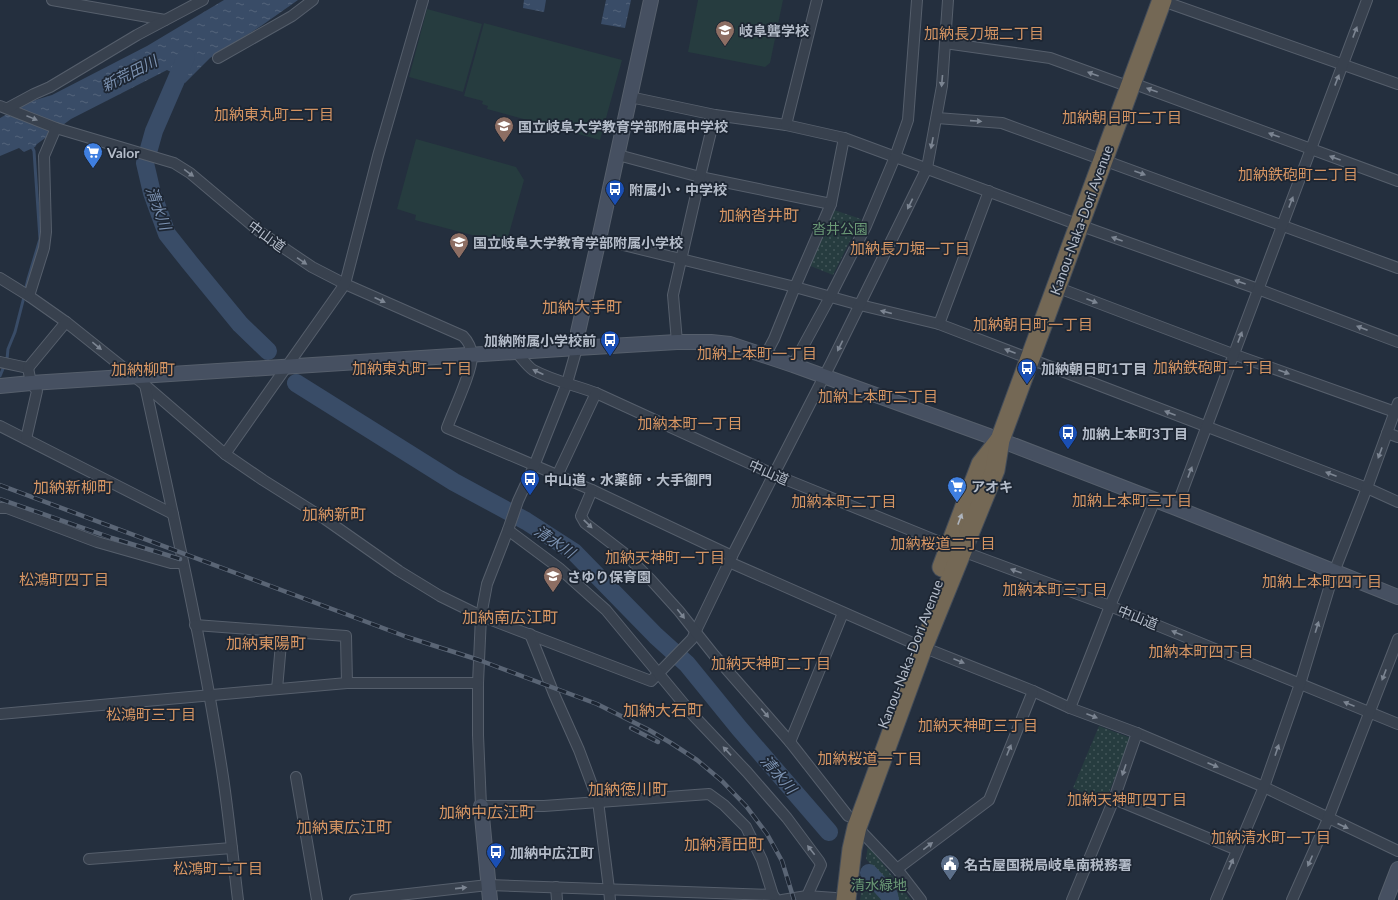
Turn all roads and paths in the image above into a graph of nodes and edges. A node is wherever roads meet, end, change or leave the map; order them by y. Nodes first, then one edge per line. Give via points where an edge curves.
1 (52, 0) edge
2 (203, 0) edge
3 (313, 0) edge
4 (423, 0) edge
5 (651, 0) edge
6 (817, 0) edge
7 (917, 0) edge
8 (948, 0) edge
9 (1161, 0) edge
10 (1367, 0) edge
11 (66, 1) edge
12 (166, 20) junction
13 (945, 43) junction
14 (218, 58) dead end
15 (1343, 65) junction
16 (1398, 84) edge
17 (1131, 85) junction
18 (630, 97) junction
19 (4, 107) edge
20 (715, 115) junction
21 (937, 118) junction
22 (786, 125) junction
23 (56, 128) junction
24 (844, 138) junction
25 (1311, 149) junction
26 (618, 154) junction
27 (895, 156) junction
28 (1103, 160) junction
29 (927, 168) junction
30 (700, 177) junction
31 (1398, 181) edge
32 (989, 191) junction
33 (831, 204) junction
34 (1079, 225) junction
35 (1282, 226) junction
36 (599, 240) junction
37 (682, 259) junction
38 (1398, 268) edge
39 (0, 278) edge
40 (345, 284) junction
41 (794, 287) junction
42 (1056, 287) junction
43 (1258, 289) junction
44 (26, 293) junction
45 (830, 297) junction
46 (860, 305) junction
47 (66, 322) junction
48 (939, 324) junction
49 (677, 342) junction
50 (1398, 342) edge
51 (577, 348) junction
52 (516, 352) junction
53 (1234, 354) junction
54 (472, 355) junction
55 (765, 356) junction
56 (1029, 359) junction
57 (4, 363) edge
58 (793, 365) junction
59 (287, 366) junction
60 (28, 368) junction
61 (824, 377) junction
62 (139, 381) junction
63 (31, 383) junction
64 (567, 383) junction
65 (2, 386) edge
66 (596, 393) junction
67 (1396, 407) edge
68 (0, 426) edge
69 (1206, 427) junction
70 (1387, 433) junction
71 (1398, 437) edge
72 (26, 439) junction
73 (1000, 440) junction
74 (225, 454) junction
75 (534, 466) junction
76 (775, 475) junction
77 (558, 476) junction
78 (1368, 488) junction
79 (592, 490) junction
80 (1155, 500) junction
81 (1398, 502) edge
82 (0, 508) edge
83 (1176, 508) junction
84 (173, 514) junction
85 (509, 526) junction
86 (956, 549) junction
87 (731, 559) junction
88 (182, 564) junction
89 (1334, 572) junction
90 (1398, 597) edge
91 (1110, 606) junction
92 (843, 613) junction
93 (481, 616) junction
94 (195, 625) junction
95 (282, 632) junction
96 (695, 632) junction
97 (530, 634) junction
98 (1398, 639) edge
99 (919, 646) junction
100 (659, 674) junction
101 (347, 683) junction
102 (478, 684) junction
103 (1300, 684) junction
104 (276, 689) junction
105 (1033, 691) junction
106 (209, 696) junction
107 (1070, 708) junction
108 (1370, 712) junction
109 (0, 714) edge
110 (1398, 724) edge
111 (1137, 733) junction
112 (790, 742) junction
113 (296, 777) dead end
114 (1264, 787) junction
115 (1114, 798) junction
116 (598, 801) junction
117 (481, 806) junction
118 (1328, 819) junction
119 (853, 821) junction
120 (232, 848) junction
121 (1237, 850) junction
122 (1398, 851) edge
123 (89, 859) dead end
124 (896, 869) junction
125 (1398, 869) edge
126 (488, 885) junction
127 (556, 887) junction
128 (610, 889) junction
129 (435, 895) edge
130 (807, 896) junction
131 (778, 898) edge
132 (839, 899) edge
133 (238, 900) edge
134 (317, 900) edge
135 (355, 900) edge
136 (490, 900) edge
137 (557, 900) edge
138 (610, 900) edge
139 (921, 900) edge
140 (1072, 900) edge
141 (1216, 900) edge
142 (1292, 900) edge
143 (1386, 900) edge

1 - 11 street
2 - 12 street
3 - 14 street via 292,16
4 - 40 street via 378,156
5 - 18 street
6 - 22 street
7 - 27 street via 908,120
8 - 13 street
9 - 15 street
9 - 17 highway, Kanou-Naka-Dori Avenue
15 -> 10 street
11 - 12 street
12 - 19 street via 50,87
17 -> 13 street via 1050,58
13 -> 21 street
15 - 16 street
25 -> 15 street
25 -> 17 street
17 - 28 highway, Kanou-Naka-Dori Avenue
18 - 20 street
18 - 26 street
19 -> 23 street, 中山道
20 - 22 street
20 - 30 street
21 -> 28 street via 1002,123
21 -> 29 street
22 - 24 street
23 -> 40 street, 中山道 via 174,163 190,173 260,232 312,267
23 - 44 street via 44,156 44,248
24 - 27 street
24 - 33 street
31 -> 25 street
35 -> 25 street
26 - 30 street
26 - 36 street
27 - 29 street
27 - 45 street via 866,226
28 - 34 highway, Kanou-Naka-Dori Avenue
28 -> 35 street
29 - 32 street
29 -> 46 street
30 - 33 street
30 - 37 street
32 - 34 street
32 - 48 street
33 - 41 street
34 - 42 highway, Kanou-Naka-Dori Avenue
43 -> 34 street
35 - 38 street
35 - 43 street
36 - 37 street
36 - 51 street via 578,332
37 - 41 street
37 - 49 street via 673,295
39 - 44 street
40 -> 54 street, 中山道 via 463,336 468,341
40 - 59 street
41 - 45 street
41 - 55 street
42 -> 53 street
42 - 56 highway, Kanou-Naka-Dori Avenue
50 -> 43 street
53 -> 43 street
44 - 47 street
45 - 46 street
45 - 58 street
48 -> 46 street
46 -> 61 street
47 - 60 street
47 -> 62 street
56 -> 48 street
49 - 51 street
49 - 55 street via 730,344
51 - 52 street
51 - 64 street
52 - 54 street
64 -> 52 street, 中山道 via 532,369
53 -> 67 street
53 - 69 street
54 - 59 street
54 - 75 street via 471,367 447,428
55 - 58 street
69 -> 56 street
56 - 73 highway, Kanou-Naka-Dori Avenue
57 - 60 street
58 - 61 street
59 - 62 street
59 - 74 street
60 - 63 street
61 - 73 street
61 - 76 street
62 - 63 street
62 - 74 street
62 - 84 street
63 - 65 street
63 - 72 street via 37,391
64 - 66 street, 中山道
64 - 75 street
66 - 76 street, 中山道
66 - 77 street
67 - 70 street
68 - 72 street
78 -> 69 street
83 -> 69 street
70 - 71 street
70 -> 78 street
72 - 84 street
73 - 80 street
73 - 86 highway, Kanou-Naka-Dori Avenue via 981,464
74 - 93 street via 399,571 440,596
75 - 77 street
75 - 85 street
76 - 86 street, 中山道
76 - 87 street
77 - 79 street
78 - 81 street
78 - 89 street
79 - 87 street
79 -> 96 street via 581,516 584,523 624,553 679,611
80 - 83 street
80 - 91 street
82 - 88 street via 7,508 97,542
83 - 89 street
84 - 88 street
85 - 93 street via 487,584
85 - 100 street via 606,610
91 -> 86 street, 中山道
86 - 99 highway, Kanou-Naka-Dori Avenue
87 - 92 street
87 - 96 street
88 - 94 street
89 - 90 street
103 -> 89 street
103 -> 91 street, 中山道
91 - 107 street
92 - 99 street
92 - 112 street
93 - 97 street
93 - 102 street
94 - 95 street
94 - 106 street
95 - 101 street via 346,636
95 - 104 street
96 - 100 street via 692,639
96 -> 112 street
97 - 100 street via 651,681
97 - 116 street via 580,750
98 -> 108 street
99 -> 105 street
99 - 119 highway, Kanou-Naka-Dori Avenue via 889,708
130 -> 100 street via 821,865 819,861 787,818
101 - 102 street
101 - 104 street
102 - 117 street
108 -> 103 street, 中山道
114 -> 103 street
104 - 106 street
105 - 107 street
124 -> 105 street via 988,800
106 - 109 street
106 - 120 street
107 -> 111 street
108 - 110 street, 中山道
108 - 118 street
111 -> 114 street
111 -> 115 street
112 - 119 street
113 - 134 street
114 - 118 street
114 - 121 street
115 - 121 street
115 - 140 street
116 - 117 street via 544,806
116 - 128 street
116 - 131 street via 709,794 724,805 746,828
117 - 126 street
118 -> 122 street
118 -> 142 street
119 - 124 street
119 - 132 highway, Kanou-Naka-Dori Avenue via 852,849
120 - 123 street
120 - 133 street
141 -> 121 street
124 - 139 street
125 - 143 street
126 - 127 street
129 -> 126 street
126 - 136 street
127 - 128 street
127 - 137 street
128 - 131 street
128 - 138 street
129 - 135 street
130 - 131 street
130 - 132 street

